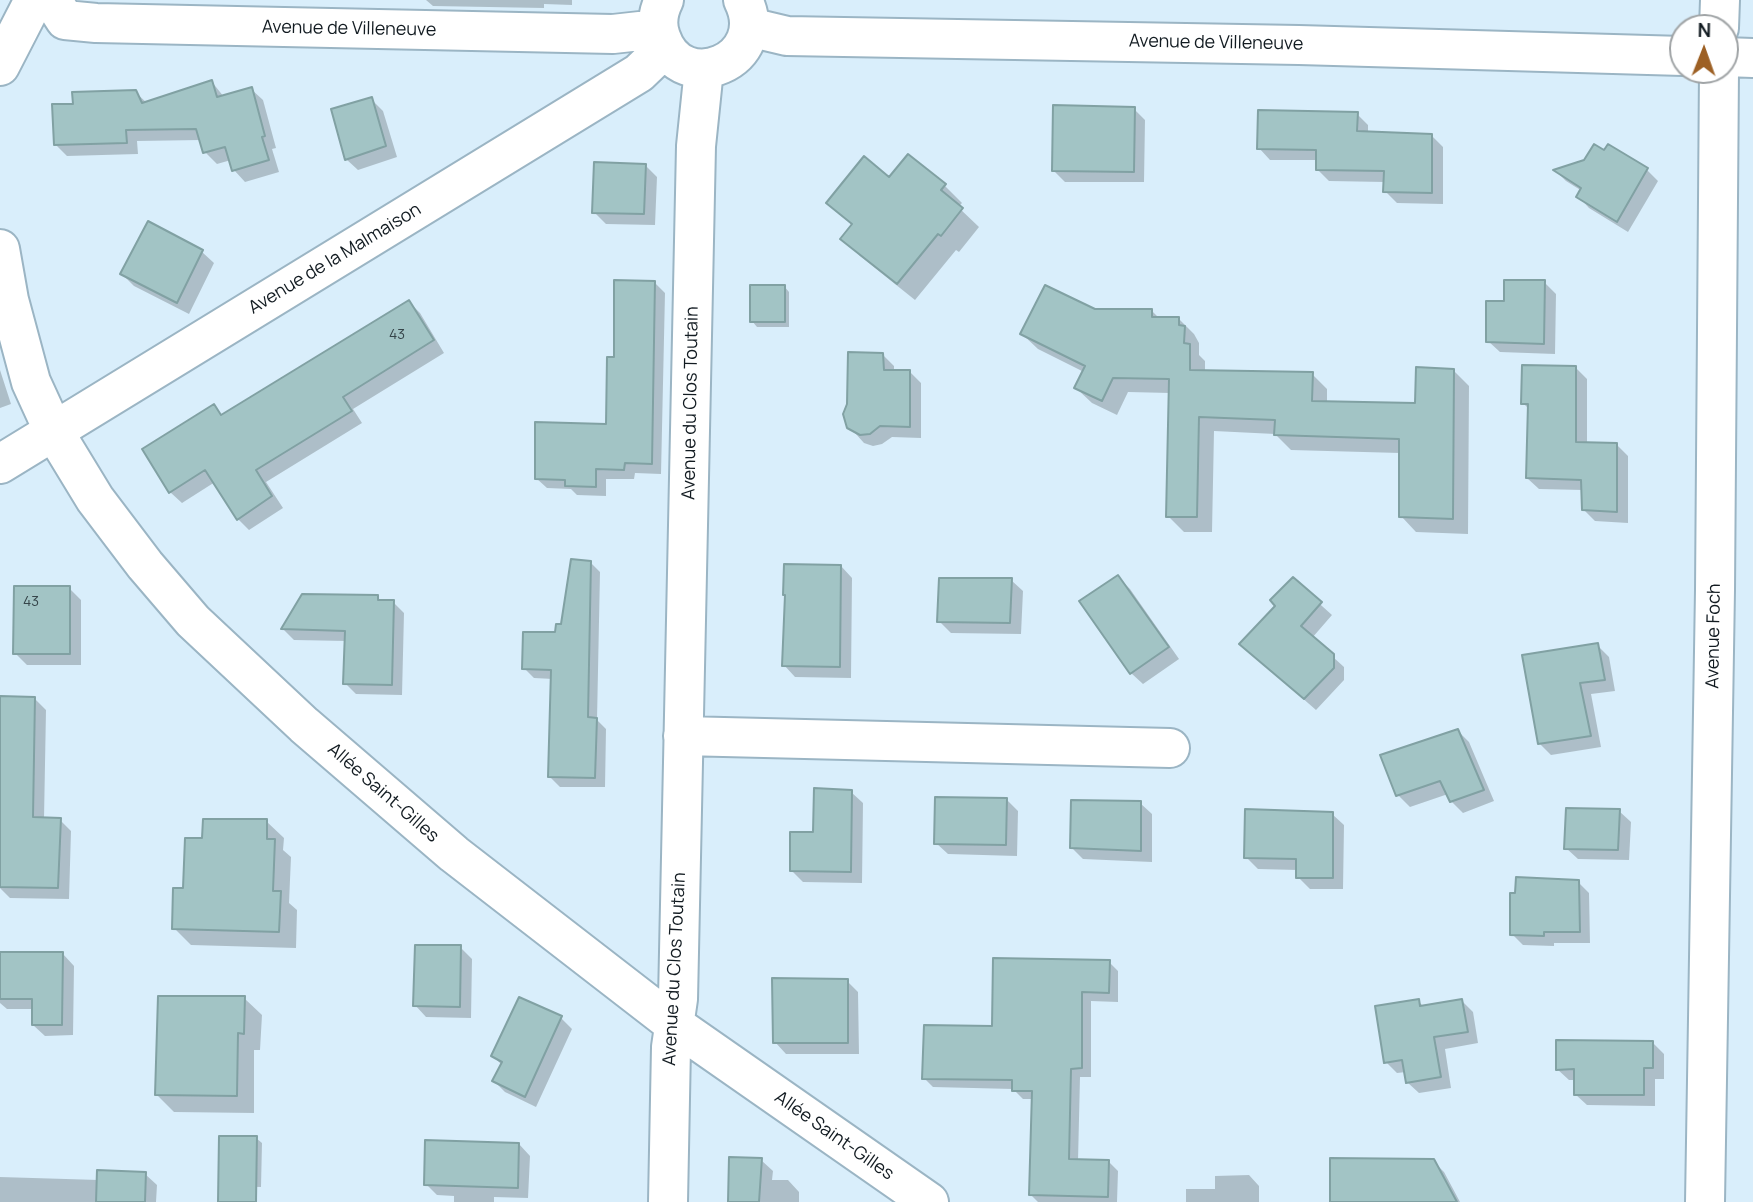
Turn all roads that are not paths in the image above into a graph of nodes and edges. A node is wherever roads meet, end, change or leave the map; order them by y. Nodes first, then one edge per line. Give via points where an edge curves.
1 (34, 0) edge
2 (52, 0) edge
3 (746, 7) edge
4 (662, 25) edge
5 (1669, 56) edge
6 (0, 66) edge
7 (704, 69) junction
8 (1719, 84) edge
9 (0, 249) edge
10 (53, 430) junction
11 (0, 464) edge
12 (684, 736) junction
13 (1170, 748) dead end
14 (675, 1025) junction
15 (668, 1202) edge
16 (929, 1202) edge
17 (1705, 1202) edge

1 - 6 street
2 - 4 street, Avenue de Villeneuve via 65,20 96,23 613,34
3 - 5 street, Avenue de Villeneuve via 787,36
3 - 7 street via 745,44 735,57
4 - 7 street via 684,65
4 - 10 street, Avenue de la Malmaison via 639,74
7 - 12 street, Avenue du Clos Toutain via 696,146
8 - 17 street, Avenue Foch
9 - 10 street, Allée Saint-Gilles via 31,382
10 - 11 street, Avenue de la Malmaison
10 - 14 street, Allée Saint-Gilles via 95,499 193,621 304,725 454,854
12 - 13 street
12 - 14 street, Avenue du Clos Toutain
14 - 15 street, Avenue du Clos Toutain
14 - 16 street, Allée Saint-Gilles

